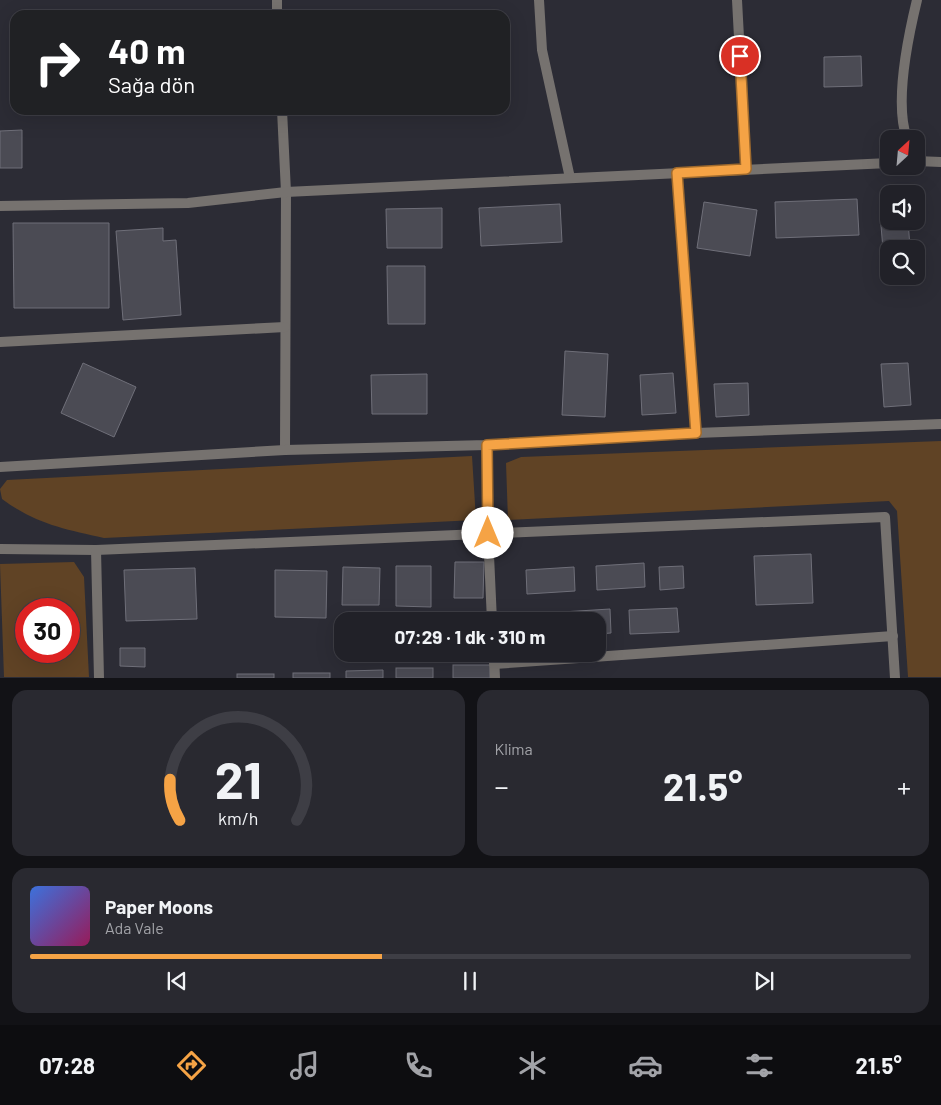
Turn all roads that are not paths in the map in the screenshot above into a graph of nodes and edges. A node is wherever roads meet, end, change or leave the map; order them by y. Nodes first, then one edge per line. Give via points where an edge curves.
1 (539, 0) edge
2 (738, 0) edge
3 (917, 0) edge
4 (282, 115) edge
5 (904, 130) edge
6 (925, 162) edge
7 (941, 162) edge
8 (880, 163) edge
9 (746, 169) junction
10 (677, 173) junction
11 (570, 178) junction
12 (286, 192) junction
13 (0, 206) edge
14 (285, 327) junction
15 (0, 342) edge
16 (941, 424) edge
17 (696, 433) junction
18 (487, 445) junction
19 (285, 450) junction
20 (0, 467) edge
21 (488, 533) junction
22 (0, 549) edge
23 (96, 550) junction
24 (492, 612) edge
25 (893, 636) junction
26 (606, 653) edge
27 (494, 662) edge
28 (99, 678) edge
29 (495, 678) edge
30 (895, 678) edge

1 - 11 street via 542,50
2 - 9 street
3 - 5 street via 905,63
4 - 12 street
6 - 7 street
8 - 9 street
9 - 10 street
10 - 11 street
10 - 17 street
11 - 12 street
12 - 13 street via 188,203
12 - 14 street
14 - 15 street
14 - 19 street
16 - 17 street
17 - 18 street
18 - 19 street
18 - 21 street
19 - 20 street
21 - 23 street
21 - 24 street
21 - 25 street via 885,517
22 - 23 street
23 - 28 street
25 - 26 street
25 - 30 street
27 - 29 street

